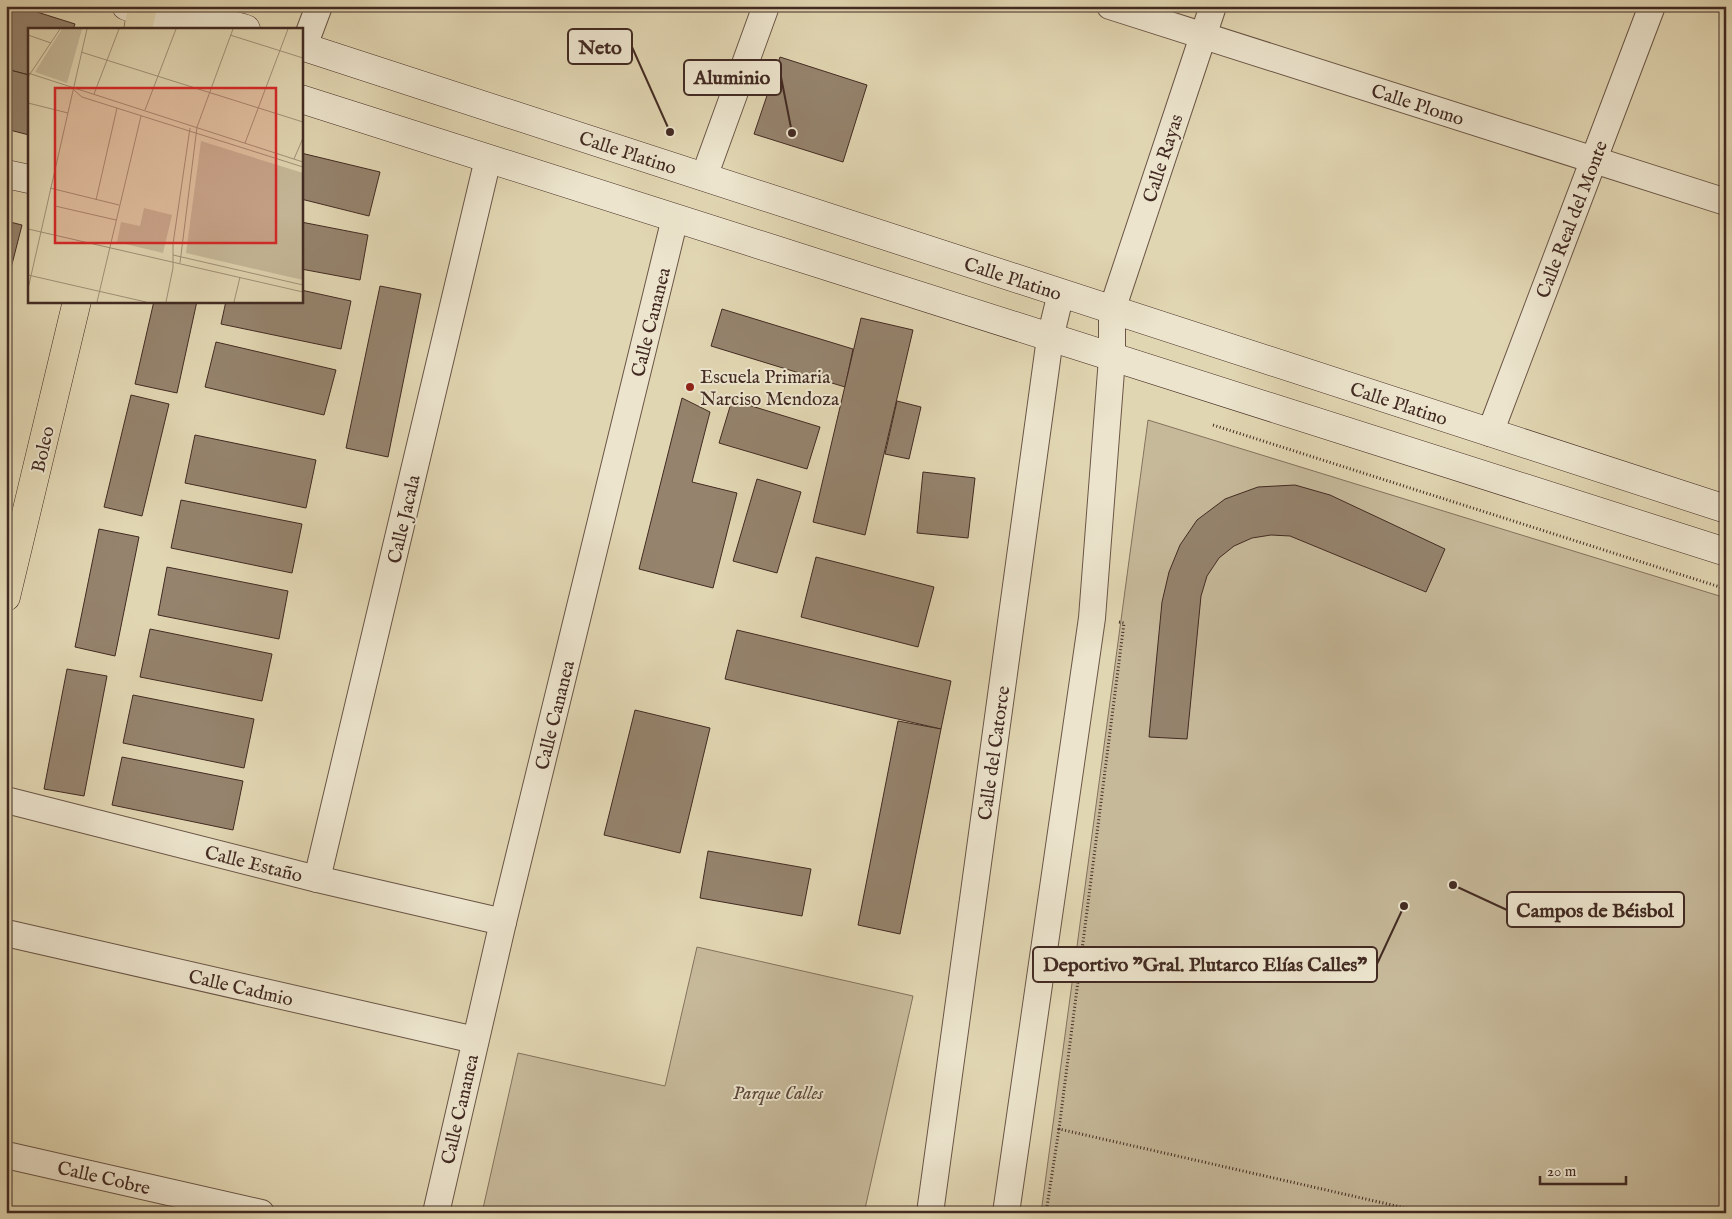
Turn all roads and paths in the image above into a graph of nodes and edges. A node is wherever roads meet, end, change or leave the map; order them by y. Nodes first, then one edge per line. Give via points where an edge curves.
1 (319, 6) edge
2 (766, 6) edge
3 (1110, 6) edge
4 (1213, 6) edge
5 (1652, 6) edge
6 (142, 16) edge
7 (243, 28) edge
8 (1202, 34) junction
9 (302, 46) edge
10 (302, 98) edge
11 (488, 159) junction
12 (1592, 161) junction
13 (6, 174) edge
14 (704, 177) junction
15 (28, 179) edge
16 (1726, 202) edge
17 (675, 218) junction
18 (1061, 293) junction
19 (77, 302) edge
20 (1112, 310) junction
21 (1050, 338) junction
22 (1112, 358) junction
23 (1213, 425) dead end
24 (1490, 433) junction
25 (1726, 509) edge
26 (1726, 552) edge
27 (1726, 589) edge
28 (6, 597) edge
29 (1092, 618) junction
30 (6, 800) edge
31 (317, 880) junction
32 (503, 922) junction
33 (6, 933) edge
34 (475, 1040) junction
35 (1060, 1129) junction
36 (6, 1155) edge
37 (261, 1213) edge
38 (436, 1213) edge
39 (930, 1213) edge
40 (1006, 1213) edge
41 (1046, 1213) edge
42 (1426, 1213) edge

1 - 9 street
2 - 14 street
3 - 8 street, Calle Plomo
4 - 8 street, Calle Rayas
5 - 12 street, Calle Real del Monte
6 - 7 street via 224,22
8 - 12 street, Calle Plomo
8 - 20 street, Calle Rayas
9 - 14 street, Calle Platino
10 - 11 street
11 - 17 street
11 - 31 street, Calle Jacala
12 - 16 street, Calle Plomo
12 - 24 street, Calle Real del Monte
13 - 15 street
14 - 18 street, Calle Platino
17 - 21 street
17 - 32 street, Calle Cananea
18 - 20 street, Calle Platino
18 - 21 street, Calle del Catorce
19 - 28 main road, Boleo
20 - 22 street
20 - 24 street, Calle Platino
21 - 22 street
21 - 39 street, Calle del Catorce
22 - 26 street
22 - 29 street
23 - 27 path
24 - 25 street, Calle Platino
29 - 35 path via 1124,623
29 - 40 street
30 - 31 street, Calle Estaño
31 - 32 street, Calle Estaño
32 - 34 street, Calle Cananea
33 - 34 street, Calle Cadmio
34 - 38 street, Calle Cananea
35 - 41 path
35 - 42 path
36 - 37 street, Calle Cobre

